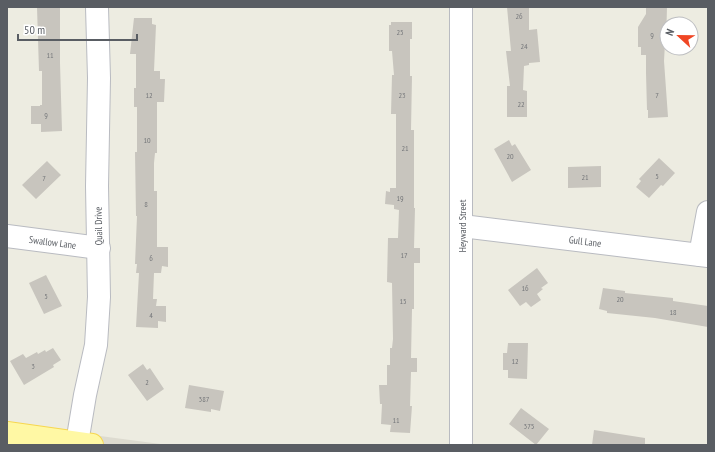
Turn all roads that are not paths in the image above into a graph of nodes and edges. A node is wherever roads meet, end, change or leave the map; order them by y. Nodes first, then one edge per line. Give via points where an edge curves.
1 (97, 7) edge
2 (461, 7) edge
3 (708, 212) edge
4 (462, 226) junction
5 (7, 236) edge
6 (99, 248) junction
7 (704, 256) edge
8 (7, 433) edge
9 (84, 444) edge
10 (461, 445) edge

1 - 6 street, Quail Drive
2 - 4 street, Heyward Street
3 - 7 street
4 - 7 street, Gull Lane
4 - 10 street, Heyward Street
5 - 6 street, Swallow Lane
6 - 9 street, Quail Drive via 96,345 85,395
8 - 9 main road

